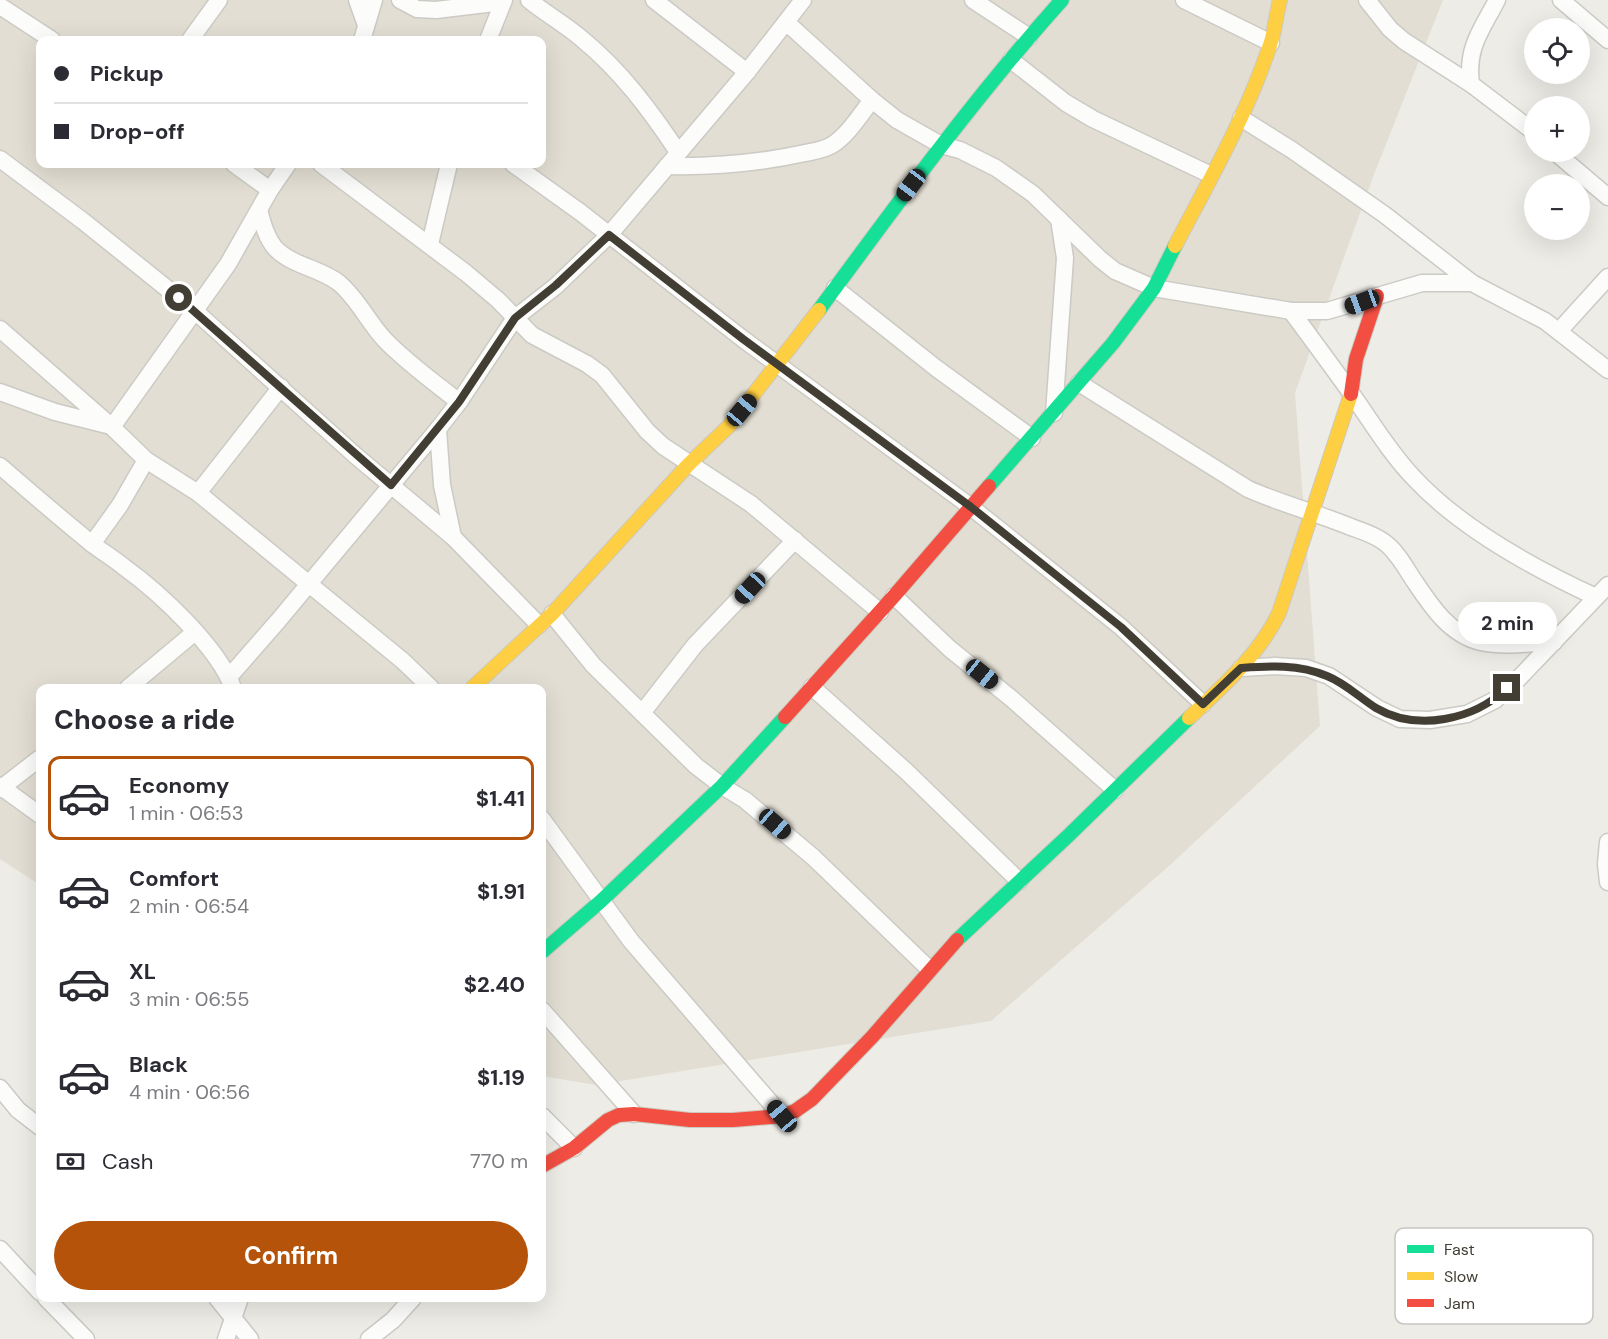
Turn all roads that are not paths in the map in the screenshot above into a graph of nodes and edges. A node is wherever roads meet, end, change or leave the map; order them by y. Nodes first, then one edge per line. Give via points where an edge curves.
1 (219, 0) edge
2 (357, 0) edge
3 (374, 0) edge
4 (400, 0) edge
5 (529, 0) edge
6 (654, 0) edge
7 (803, 0) edge
8 (973, 0) edge
9 (1062, 0) edge
10 (1184, 0) edge
11 (1281, 0) edge
12 (1366, 0) edge
13 (1497, 0) edge
14 (1561, 0) edge
15 (504, 1) edge
16 (0, 6) edge
17 (786, 22) junction
18 (364, 33) edge
19 (46, 36) edge
20 (193, 36) edge
21 (490, 36) edge
22 (1029, 37) junction
23 (1608, 40) edge
24 (1271, 43) junction
25 (1011, 60) junction
26 (747, 72) junction
27 (1471, 84) junction
28 (873, 100) junction
29 (1241, 118) junction
30 (1524, 124) edge
31 (941, 145) junction
32 (678, 152) junction
33 (0, 159) edge
34 (1567, 162) edge
35 (667, 166) junction
36 (240, 168) edge
37 (285, 168) edge
38 (326, 168) edge
39 (448, 168) edge
40 (518, 168) edge
41 (1211, 175) junction
42 (270, 190) junction
43 (1607, 194) edge
44 (260, 210) junction
45 (1059, 218) junction
46 (609, 235) junction
47 (430, 244) junction
48 (1608, 277) edge
49 (1472, 283) junction
50 (835, 288) junction
51 (1154, 288) junction
52 (1377, 296) junction
53 (195, 311) junction
54 (1291, 311) junction
55 (515, 318) junction
56 (0, 329) edge
57 (1559, 331) junction
58 (778, 365) junction
59 (1608, 370) edge
60 (1079, 383) junction
61 (281, 387) junction
62 (0, 392) edge
63 (1351, 393) junction
64 (459, 402) junction
65 (1054, 412) junction
66 (112, 427) junction
67 (438, 429) junction
68 (1032, 438) junction
69 (146, 460) junction
70 (690, 464) junction
71 (0, 466) edge
72 (391, 485) junction
73 (198, 493) junction
74 (971, 507) junction
75 (1312, 511) junction
76 (453, 537) junction
77 (795, 540) junction
78 (92, 544) junction
79 (310, 584) junction
80 (1602, 591) edge
81 (894, 596) junction
82 (880, 612) junction
83 (546, 619) junction
84 (195, 632) junction
85 (1554, 642) junction
86 (1241, 668) junction
87 (231, 683) edge
88 (133, 684) edge
89 (427, 684) edge
90 (476, 684) edge
91 (812, 687) junction
92 (1203, 704) junction
93 (642, 713) junction
94 (36, 761) edge
95 (722, 786) junction
96 (1, 787) edge
97 (1115, 790) junction
98 (36, 812) edge
99 (546, 825) edge
100 (1608, 842) edge
101 (1019, 881) junction
102 (1608, 882) edge
103 (601, 901) junction
104 (546, 949) edge
105 (929, 969) junction
106 (546, 1015) edge
107 (0, 1088) edge
108 (634, 1114) junction
109 (782, 1116) junction
110 (546, 1120) edge
111 (36, 1124) edge
112 (574, 1148) junction
113 (546, 1164) edge
114 (0, 1250) edge
115 (36, 1288) edge
116 (50, 1302) edge
117 (220, 1302) edge
118 (238, 1302) edge
119 (409, 1302) edge
120 (232, 1318) junction
121 (86, 1339) edge
122 (226, 1339) edge
123 (250, 1339) edge
124 (369, 1339) edge

1 - 20 street
2 - 18 street
3 - 18 street
4 - 15 street via 417,9 436,10
5 - 32 street via 604,58 650,109
6 - 26 street
7 - 17 street
8 - 22 street
9 - 22 street
10 - 24 street
11 - 24 street
12 - 27 street via 1404,41
13 - 27 street via 1470,55
14 - 23 street
15 - 21 street
16 - 19 street
17 - 26 street
17 - 28 street
22 - 25 street
24 - 29 street
25 - 31 street
25 - 41 street via 1093,119
26 - 32 street
27 - 30 street
28 - 31 street
28 - 35 street via 826,148 738,163
29 - 41 street
29 - 49 street via 1394,222
31 - 45 street via 996,168
31 - 50 street
32 - 35 street
33 - 53 street
34 - 43 street
35 - 46 street
36 - 42 street
37 - 42 street
38 - 47 street
39 - 47 street
40 - 46 street
41 - 51 street
42 - 44 street
44 - 53 street
44 - 64 street via 266,234 276,249 340,284 384,339
45 - 51 street via 1115,271
45 - 65 street via 1065,258
46 - 55 street
46 - 58 street
47 - 55 street
48 - 57 street
49 - 52 street via 1422,283
49 - 57 street
50 - 58 street
50 - 68 street
51 - 54 street
51 - 60 street
52 - 54 street via 1327,311
52 - 63 street via 1356,358
53 - 61 street
53 - 66 street
54 - 63 street
55 - 64 street
55 - 70 street via 532,335 602,375 646,431
56 - 66 street
57 - 59 street
58 - 70 street via 729,426
58 - 74 street
60 - 65 street
60 - 75 street via 1248,489
61 - 72 street
61 - 73 street
62 - 66 street
63 - 75 street
63 - 80 street via 1412,476 1433,497 1492,540 1550,574
64 - 67 street
65 - 68 street
66 - 69 street
67 - 72 street
67 - 76 street via 442,485
68 - 74 street
69 - 73 street
69 - 78 street
70 - 77 street via 741,497
70 - 83 street
71 - 78 street
72 - 76 street
72 - 79 street
73 - 79 street
74 - 81 street
74 - 92 street via 1121,627
75 - 85 street via 1389,545 1432,608 1462,634 1491,643
75 - 86 street via 1272,628
76 - 83 street
77 - 82 street
77 - 93 street via 695,645
78 - 84 street via 126,568
79 - 87 street
79 - 89 street
80 - 85 street
81 - 82 street
81 - 97 street via 944,644
82 - 91 street
83 - 90 street
83 - 93 street
84 - 87 street
84 - 88 street
85 - 86 street via 1495,700 1467,714 1430,720 1400,719 1329,676 1306,668
86 - 92 street
91 - 95 street
91 - 101 street
92 - 97 street
93 - 95 street
94 - 96 street
95 - 103 street
95 - 105 street via 745,800 813,857
96 - 98 street
97 - 101 street
99 - 103 street
100 - 102 street
101 - 105 street
103 - 104 street
103 - 109 street
105 - 109 street via 872,1037 812,1099
106 - 108 street
107 - 111 street
108 - 109 street via 690,1120
108 - 112 street via 609,1120
110 - 112 street
112 - 113 street
114 - 115 street
116 - 121 street
117 - 120 street
118 - 120 street
119 - 124 street
120 - 122 street
120 - 123 street

